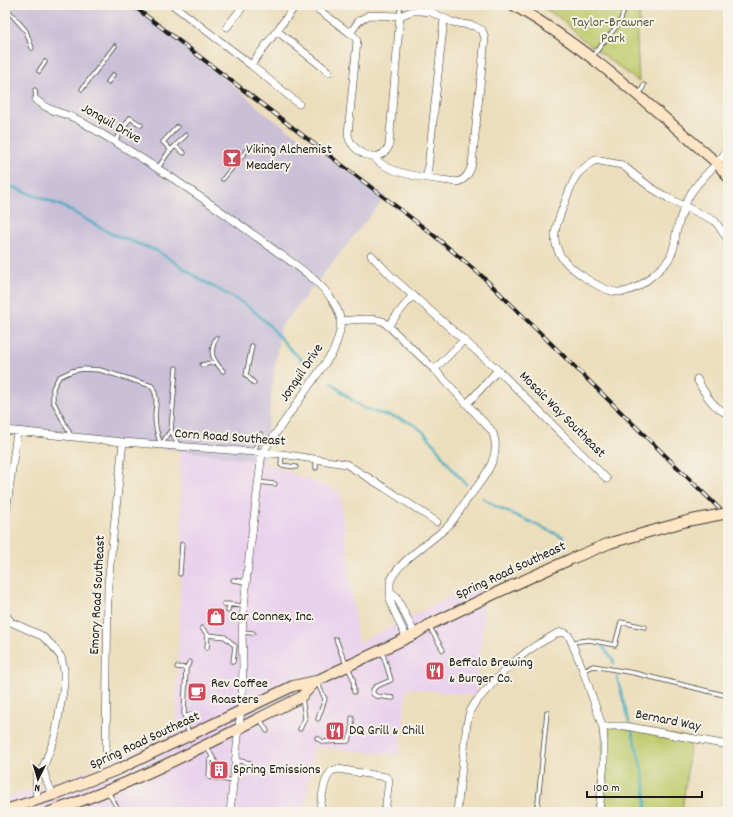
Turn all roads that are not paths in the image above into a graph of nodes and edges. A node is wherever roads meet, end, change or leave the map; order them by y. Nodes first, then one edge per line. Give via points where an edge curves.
1 (173, 5) edge
2 (244, 5) edge
3 (296, 5) edge
4 (312, 5) edge
5 (400, 5) edge
6 (513, 5) edge
7 (625, 7) dead end
8 (6, 8) edge
9 (400, 16) junction
10 (444, 19) junction
11 (228, 27) dead end
12 (277, 31) junction
13 (350, 33) junction
14 (115, 46) dead end
15 (32, 48) dead end
16 (591, 58) junction
17 (45, 62) dead end
18 (251, 65) junction
19 (39, 71) dead end
20 (329, 72) dead end
21 (113, 76) dead end
22 (108, 82) dead end
23 (644, 85) dead end
24 (82, 89) dead end
25 (35, 90) dead end
26 (639, 97) junction
27 (36, 100) joint
28 (299, 104) dead end
29 (141, 125) dead end
30 (176, 127) dead end
31 (186, 135) dead end
32 (116, 141) junction
33 (173, 148) junction
34 (247, 150) dead end
35 (728, 150) edge
36 (184, 153) dead end
37 (374, 156) junction
38 (717, 163) junction
39 (728, 167) edge
40 (158, 168) junction
41 (427, 177) junction
42 (728, 177) edge
43 (223, 179) dead end
44 (684, 206) junction
45 (728, 240) edge
46 (371, 255) dead end
47 (413, 295) junction
48 (340, 321) junction
49 (388, 326) junction
50 (216, 338) dead end
51 (464, 340) junction
52 (252, 346) dead end
53 (215, 362) junction
54 (202, 365) dead end
55 (176, 368) dead end
56 (434, 370) junction
57 (498, 370) junction
58 (223, 371) dead end
59 (696, 379) dead end
60 (254, 383) dead end
61 (467, 404) junction
62 (728, 414) edge
63 (5, 430) edge
64 (171, 430) junction
65 (17, 432) junction
66 (260, 434) dead end
67 (71, 437) junction
68 (123, 442) junction
69 (161, 445) junction
70 (179, 447) junction
71 (254, 452) junction
72 (262, 453) junction
73 (282, 454) junction
74 (316, 459) junction
75 (281, 465) junction
76 (296, 466) dead end
77 (277, 468) dead end
78 (316, 468) dead end
79 (607, 479) dead end
80 (258, 482) junction
81 (275, 484) dead end
82 (728, 513) edge
83 (5, 520) edge
84 (437, 522) dead end
85 (182, 544) dead end
86 (180, 574) dead end
87 (233, 580) dead end
88 (246, 582) junction
89 (224, 604) dead end
90 (229, 604) junction
91 (244, 606) junction
92 (228, 611) dead end
93 (5, 614) edge
94 (429, 625) junction
95 (645, 626) dead end
96 (202, 628) dead end
97 (242, 632) junction
98 (253, 633) dead end
99 (208, 635) junction
100 (411, 635) junction
101 (336, 639) dead end
102 (571, 642) junction
103 (207, 648) dead end
104 (381, 650) junction
105 (443, 650) dead end
106 (234, 651) junction
107 (242, 651) junction
108 (190, 662) dead end
109 (233, 662) dead end
110 (177, 667) dead end
111 (186, 668) junction
112 (349, 669) junction
113 (583, 670) junction
114 (316, 681) junction
115 (354, 692) dead end
116 (728, 696) edge
117 (301, 697) junction
118 (393, 698) dead end
119 (240, 711) junction
120 (547, 712) dead end
121 (193, 714) dead end
122 (185, 717) junction
123 (260, 718) junction
124 (352, 718) dead end
125 (318, 719) dead end
126 (238, 728) junction
127 (603, 728) junction
128 (300, 729) dead end
129 (267, 731) dead end
130 (191, 736) junction
131 (318, 738) dead end
132 (206, 744) junction
133 (728, 745) edge
134 (106, 749) dead end
135 (235, 760) junction
136 (250, 763) dead end
137 (43, 768) junction
138 (233, 780) junction
139 (108, 791) junction
140 (53, 795) junction
141 (37, 800) junction
142 (5, 810) edge
143 (55, 811) edge
144 (230, 811) edge
145 (114, 812) edge
146 (162, 812) edge
147 (169, 812) edge
148 (244, 812) edge
149 (319, 812) edge
150 (385, 812) edge
151 (457, 812) edge
152 (537, 812) edge
153 (599, 812) edge

1 - 18 street
2 - 11 street
3 - 12 street
4 - 13 street
5 - 9 lane
6 - 16 main road
7 - 16 lane via 620,22
8 - 15 lane via 26,31
9 - 10 street via 412,11 426,11
9 - 13 street via 374,14 359,21
9 - 37 street via 389,146 382,154
10 - 41 street
10 - 41 street via 474,26 482,30 485,38 472,164 469,173 460,181
12 - 18 street
12 - 20 street
13 - 37 street via 355,37 357,45 349,141 358,151
14 - 24 lane
16 - 26 main road
17 - 19 lane
18 - 28 street
21 - 22 lane
23 - 26 lane
25 - 27 lane
26 - 38 main road
27 - 32 street, Jonquil Drive via 46,107 76,118
29 - 32 lane via 130,118
30 - 33 lane via 163,142
31 - 33 lane
32 - 40 street, Jonquil Drive
33 - 36 lane
33 - 40 lane
34 - 43 lane
35 - 38 street
37 - 41 street via 379,163 390,169
38 - 39 main road
38 - 42 main road
38 - 44 street via 692,192
40 - 48 street, Jonquil Drive via 304,272 327,292 339,312
44 - 44 street via 669,259 636,288 626,292 604,289 560,256 554,235 566,200 577,176 596,160 622,165 650,187
44 - 45 street via 715,221
46 - 47 street, Mosaic Way Southeast
47 - 49 street
47 - 51 street, Mosaic Way Southeast
48 - 49 street via 376,319
48 - 72 street, Jonquil Drive via 341,327 333,352
49 - 56 street
50 - 53 lane via 212,347
51 - 56 street
51 - 57 street, Mosaic Way Southeast
52 - 60 lane via 246,375
53 - 54 lane
53 - 58 lane
55 - 64 lane
56 - 61 street
57 - 61 street, Mosaic Way Southeast
57 - 79 street, Mosaic Way Southeast
59 - 62 street via 708,398 719,410
61 - 100 street via 492,431 496,452 489,468 447,528 424,545 394,575 390,583 390,599
63 - 65 street, Corn Road Southeast
64 - 69 lane
64 - 70 lane
65 - 67 street, Corn Road Southeast
65 - 83 street
66 - 71 lane
67 - 68 street, Corn Road Southeast
67 - 69 lane via 54,401 53,388 59,378 72,371 100,370 152,386 156,392 155,416
68 - 69 street, Corn Road Southeast
68 - 134 street, Emory Road Southeast via 108,584
69 - 70 street, Corn Road Southeast
70 - 71 street, Corn Road Southeast
71 - 72 street, Corn Road Southeast
72 - 73 street, Corn Road Southeast
72 - 80 street, Jonquil Drive
73 - 74 street, Corn Road Southeast
73 - 75 lane
74 - 78 lane
74 - 84 street, Corn Road Southeast via 346,464
75 - 76 lane
75 - 77 lane
80 - 81 lane
80 - 88 street, Jonquil Drive
82 - 94 main road, Spring Road Southeast, bridge via 687,521 610,543
85 - 86 lane
87 - 88 lane
88 - 91 street, Jonquil Drive
89 - 90 lane
90 - 91 lane
90 - 92 lane
91 - 97 street, Jonquil Drive
93 - 137 street via 11,622 42,636 61,657 64,685 55,737
94 - 100 main road, Spring Road Southeast
94 - 105 lane
95 - 102 lane via 621,622 615,645 589,640
96 - 99 lane
97 - 98 lane
97 - 107 street, Jonquil Drive
99 - 103 lane
99 - 106 lane via 226,636 234,646
100 - 104 main road, Spring Road Southeast
101 - 112 lane
102 - 113 street
102 - 151 street via 566,633 561,632 526,650 470,711
104 - 112 main road, Spring Road Southeast
104 - 118 lane via 391,680 375,687 373,694
106 - 107 lane
106 - 109 lane
107 - 119 street, Jonquil Drive
108 - 111 lane
110 - 111 lane
111 - 122 lane
112 - 114 main road, Spring Road Southeast
112 - 115 lane
113 - 116 lane via 593,666 634,673
113 - 127 street
114 - 117 main road, Spring Road Southeast
114 - 119 main road, Spring Road Southeast via 293,686
114 - 125 lane via 325,699
117 - 123 main road, Spring Road Southeast
117 - 128 lane via 306,718
119 - 126 street, Jonquil Drive
119 - 130 main road, Spring Road Southeast
120 - 152 lane
121 - 122 lane
122 - 130 lane
123 - 126 main road, Spring Road Southeast
123 - 129 lane
124 - 131 lane via 352,732 348,741 323,742
126 - 132 main road, Spring Road Southeast
126 - 135 street, Jonquil Drive
127 - 133 street, Bernard Way via 625,726
127 - 153 street via 604,764
130 - 140 main road, Spring Road Southeast via 119,769
132 - 138 lane via 215,761 210,760 209,777
132 - 139 main road, Spring Road Southeast
135 - 136 lane
135 - 138 street, Jonquil Drive
137 - 140 street
137 - 141 street via 37,774
138 - 144 street, Jonquil Drive
139 - 143 main road, Spring Road Southeast
139 - 145 lane via 118,809
140 - 141 main road, Spring Road Southeast
141 - 142 main road, Spring Road Southeast
144 - 148 lane
146 - 147 lane
149 - 150 street via 328,775 338,769 386,777 389,780

